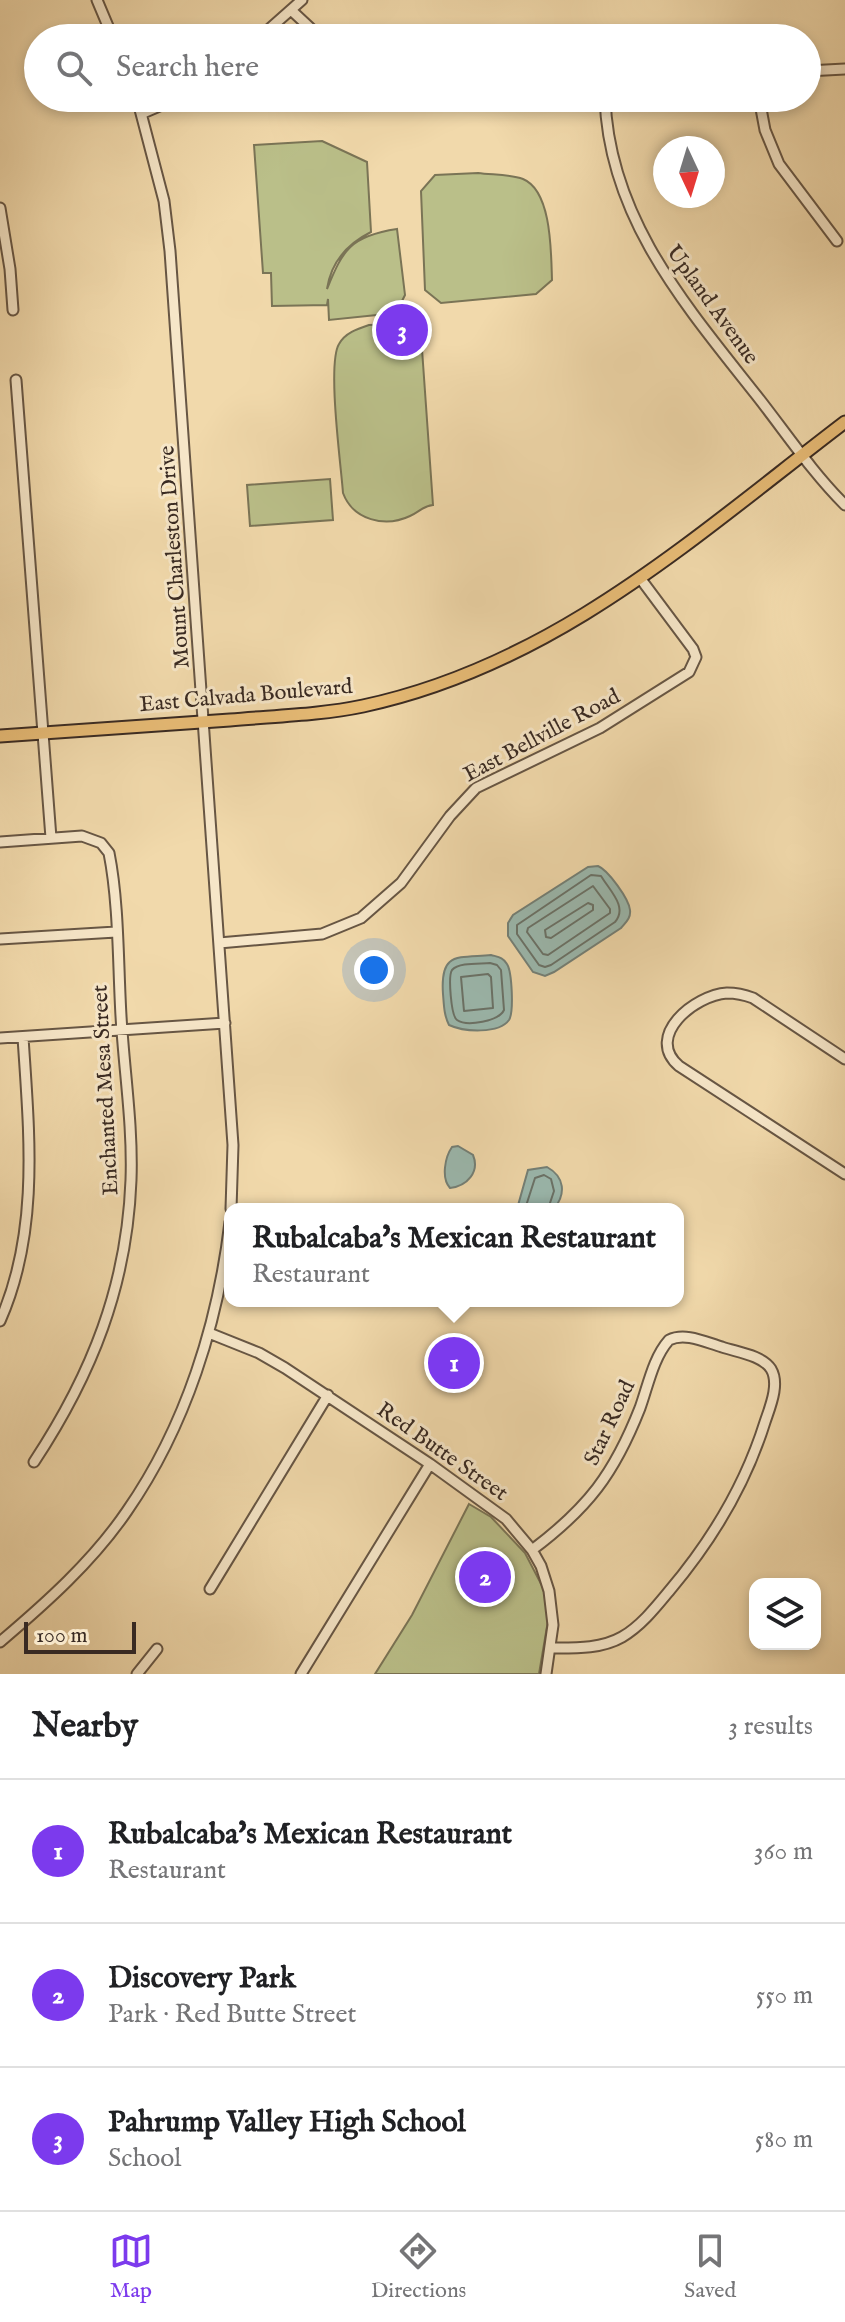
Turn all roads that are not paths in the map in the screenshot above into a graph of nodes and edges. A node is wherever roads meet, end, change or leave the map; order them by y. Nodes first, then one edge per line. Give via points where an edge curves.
1 (97, 0) edge
2 (302, 0) edge
3 (291, 10) junction
4 (107, 24) edge
5 (275, 24) edge
6 (306, 24) edge
7 (845, 69) edge
8 (821, 70) edge
9 (606, 112) edge
10 (762, 112) edge
11 (143, 113) edge
12 (0, 208) edge
13 (837, 241) dead end
14 (13, 310) dead end
15 (16, 380) dead end
16 (845, 422) edge
17 (801, 455) junction
18 (845, 505) edge
19 (640, 578) junction
20 (204, 722) junction
21 (43, 733) junction
22 (0, 736) edge
23 (51, 838) junction
24 (0, 842) edge
25 (116, 932) junction
26 (0, 939) edge
27 (219, 943) junction
28 (225, 1023) junction
29 (122, 1029) junction
30 (23, 1037) junction
31 (0, 1038) edge
32 (845, 1059) edge
33 (845, 1174) edge
34 (231, 1203) edge
35 (224, 1268) edge
36 (0, 1321) edge
37 (209, 1333) junction
38 (328, 1395) junction
39 (34, 1462) dead end
40 (430, 1464) junction
41 (532, 1550) junction
42 (210, 1589) dead end
43 (0, 1642) edge
44 (551, 1648) junction
45 (157, 1649) dead end
46 (137, 1674) edge
47 (301, 1674) edge
48 (546, 1674) edge

1 - 4 street
2 - 3 street
3 - 5 street
3 - 6 street
7 - 8 street
9 - 17 street, Upland Avenue via 610,148 644,240
10 - 13 street via 779,164
11 - 20 street, Mount Charleston Drive via 170,251
12 - 14 street
15 - 21 street
16 - 17 main road, East Calvada Boulevard
17 - 18 street, Upland Avenue
17 - 19 main road, East Calvada Boulevard
19 - 20 main road, East Calvada Boulevard via 548,637 456,678 362,706
19 - 27 street, East Bellville Road via 693,649 696,657 689,672 600,728 476,788 401,883 370,911 322,934
20 - 21 main road, East Calvada Boulevard
20 - 27 street, Mount Charleston Drive
21 - 22 main road, East Calvada Boulevard
21 - 23 street
23 - 24 street
23 - 25 street, Enchanted Mesa Street via 82,836 101,843 109,853
25 - 26 street
25 - 29 street, Enchanted Mesa Street
27 - 28 street, Mount Charleston Drive
28 - 29 street
28 - 34 street, Mount Charleston Drive
29 - 30 street
29 - 39 street, Enchanted Mesa Street via 131,1177 123,1255 87,1371
30 - 31 street
30 - 36 street via 29,1203 16,1277
32 - 33 street via 741,994 713,996 695,1005 669,1031 666,1044 679,1066
35 - 37 street
37 - 38 street, Red Butte Street via 259,1353
37 - 43 street via 185,1403 126,1512 65,1584
38 - 40 street, Red Butte Street
38 - 42 street
40 - 41 street, Red Butte Street via 506,1519
40 - 47 street
41 - 44 street, Red Butte Street via 549,1591
41 - 44 street, Star Road via 574,1517 603,1482 619,1456 663,1346 684,1336 766,1364 774,1377 758,1446 700,1555 625,1635 597,1646
44 - 48 street, Red Butte Street
45 - 46 street

